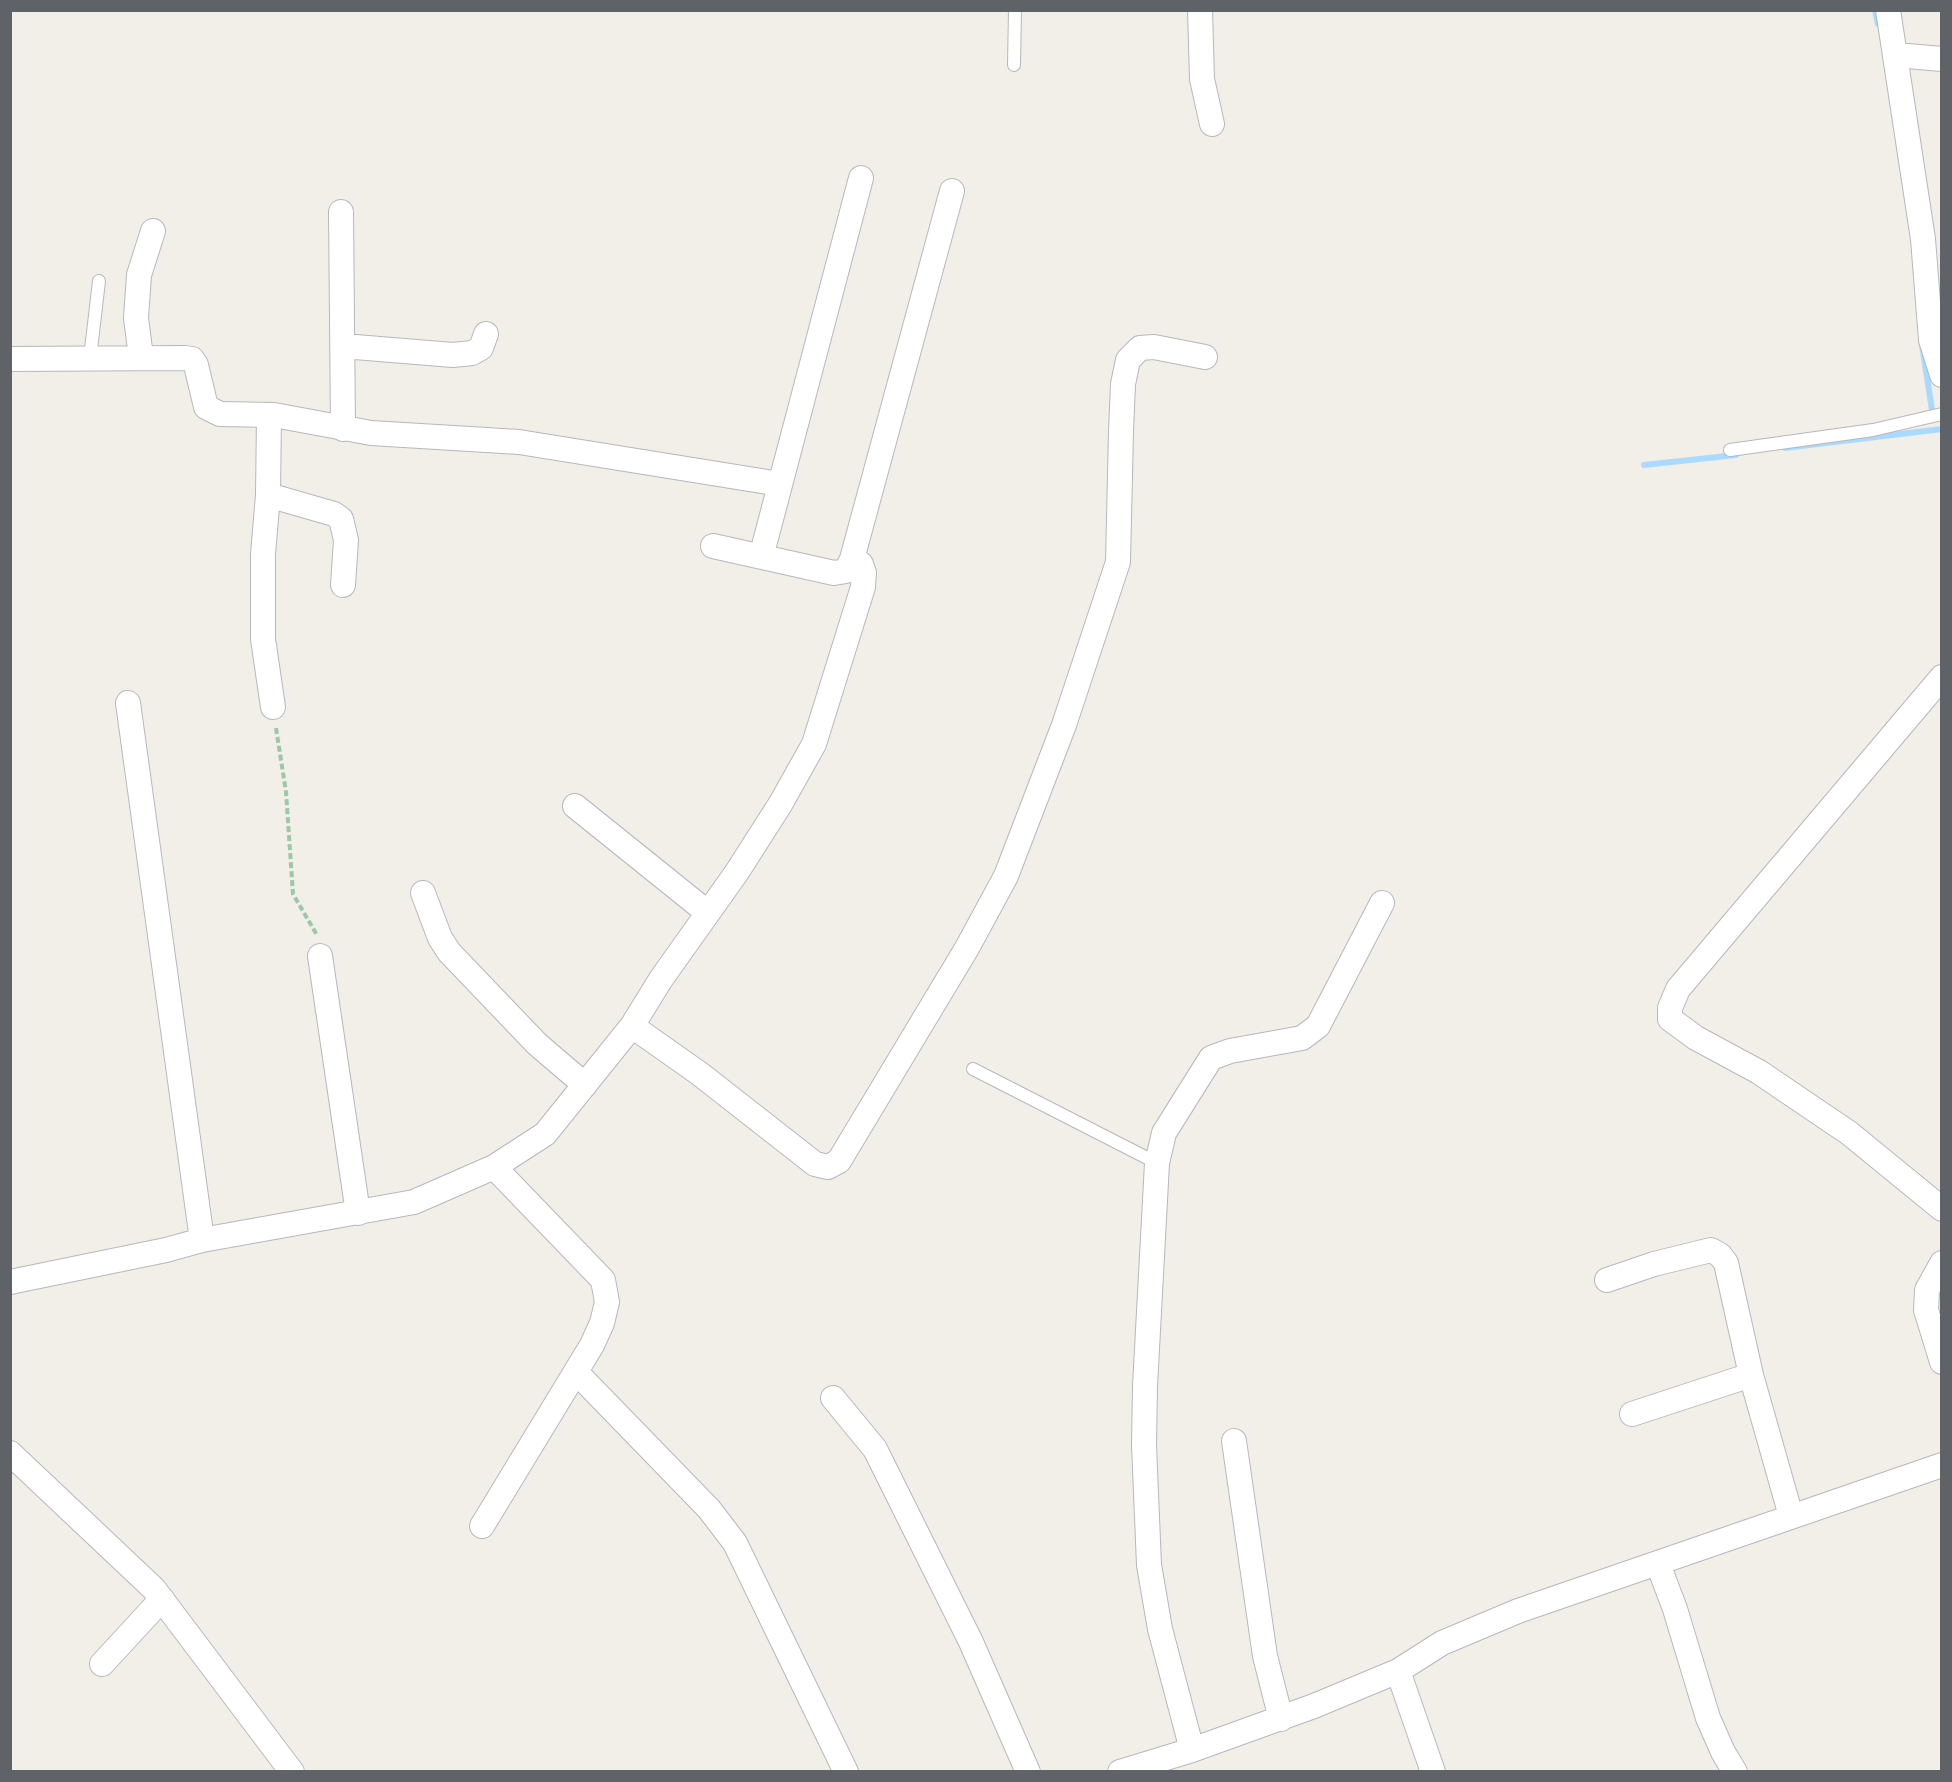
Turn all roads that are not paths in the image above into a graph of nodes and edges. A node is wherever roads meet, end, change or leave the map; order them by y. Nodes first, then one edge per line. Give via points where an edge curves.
1 (1016, 10) edge
2 (1200, 10) edge
3 (1888, 10) edge
4 (1896, 55) junction
5 (1941, 59) edge
6 (1014, 65) dead end
7 (1212, 124) dead end
8 (861, 178) dead end
9 (952, 190) dead end
10 (341, 212) dead end
11 (153, 231) dead end
12 (99, 281) dead end
13 (486, 334) dead end
14 (343, 346) junction
15 (141, 357) junction
16 (1205, 357) dead end
17 (90, 358) junction
18 (10, 359) edge
19 (1941, 375) edge
20 (1941, 414) edge
21 (269, 415) junction
22 (343, 429) junction
23 (1730, 450) dead end
24 (780, 484) junction
25 (268, 495) junction
26 (713, 546) dead end
27 (761, 557) junction
28 (852, 559) junction
29 (343, 585) dead end
30 (1941, 676) edge
31 (128, 703) dead end
32 (273, 706) road end
33 (575, 806) dead end
34 (423, 892) dead end
35 (1382, 903) dead end
36 (708, 912) junction
37 (320, 956) road end
38 (632, 1026) junction
39 (973, 1069) dead end
40 (585, 1084) junction
41 (1157, 1163) junction
42 (494, 1167) junction
43 (1941, 1209) edge
44 (358, 1213) junction
45 (202, 1240) junction
46 (1941, 1263) edge
47 (1607, 1280) dead end
48 (10, 1282) edge
49 (1941, 1362) edge
50 (576, 1371) junction
51 (1751, 1375) junction
52 (833, 1398) dead end
53 (1632, 1413) dead end
54 (1234, 1441) dead end
55 (10, 1453) edge
56 (1941, 1465) edge
57 (1791, 1516) junction
58 (482, 1526) dead end
59 (1658, 1564) junction
60 (162, 1599) junction
61 (102, 1664) dead end
62 (1398, 1671) junction
63 (1281, 1719) junction
64 (1192, 1750) junction
65 (292, 1772) edge
66 (846, 1772) edge
67 (1028, 1772) edge
68 (1120, 1772) edge
69 (1433, 1772) edge
70 (1735, 1772) edge

1 - 6 lane
2 - 7 street via 1202,79
3 - 4 street
4 - 5 street
4 - 19 street via 1923,239 1931,340
8 - 24 street
9 - 28 street
10 - 14 street
11 - 15 street via 139,275 136,318
12 - 17 lane
13 - 14 street via 481,348 453,355
14 - 22 street
15 - 17 street
15 - 21 street via 192,359 206,407 220,414
16 - 38 street via 1154,347 1140,348 1128,360 1120,431 1118,562 1064,725 1006,876 839,1161 828,1167 814,1164
17 - 18 street
20 - 23 lane via 1873,430
21 - 22 street
21 - 25 street
22 - 24 street via 519,442
24 - 27 street
25 - 29 street via 342,519 346,540
25 - 32 street via 262,554 263,639
26 - 27 street
27 - 28 street via 834,573 846,571
28 - 36 street via 861,564 863,587 814,744 781,804
30 - 43 street via 1678,988 1670,1019 1849,1132
31 - 45 street
33 - 36 street
34 - 40 street via 449,952 537,1044
35 - 41 street via 1318,1026 1302,1038 1246,1047 1211,1058 1164,1132
36 - 38 street
37 - 44 street
38 - 40 street
39 - 41 lane
40 - 42 street via 545,1134
41 - 64 street via 1145,1386 1149,1564
42 - 44 street via 414,1202
42 - 50 street via 603,1280 607,1302 602,1323
44 - 45 street
45 - 48 street
46 - 49 street via 1927,1290 1926,1310
47 - 51 street via 1711,1250 1720,1255 1726,1263
50 - 58 street
50 - 66 street via 709,1509 735,1543
51 - 53 street
51 - 57 street
52 - 67 street via 875,1449 971,1642
54 - 63 street via 1264,1656
55 - 60 street
56 - 57 street
57 - 59 street
59 - 62 street via 1518,1611 1442,1643
59 - 70 street via 1708,1718
60 - 61 street
60 - 65 street
62 - 63 street
62 - 69 street
63 - 64 street
64 - 68 street

